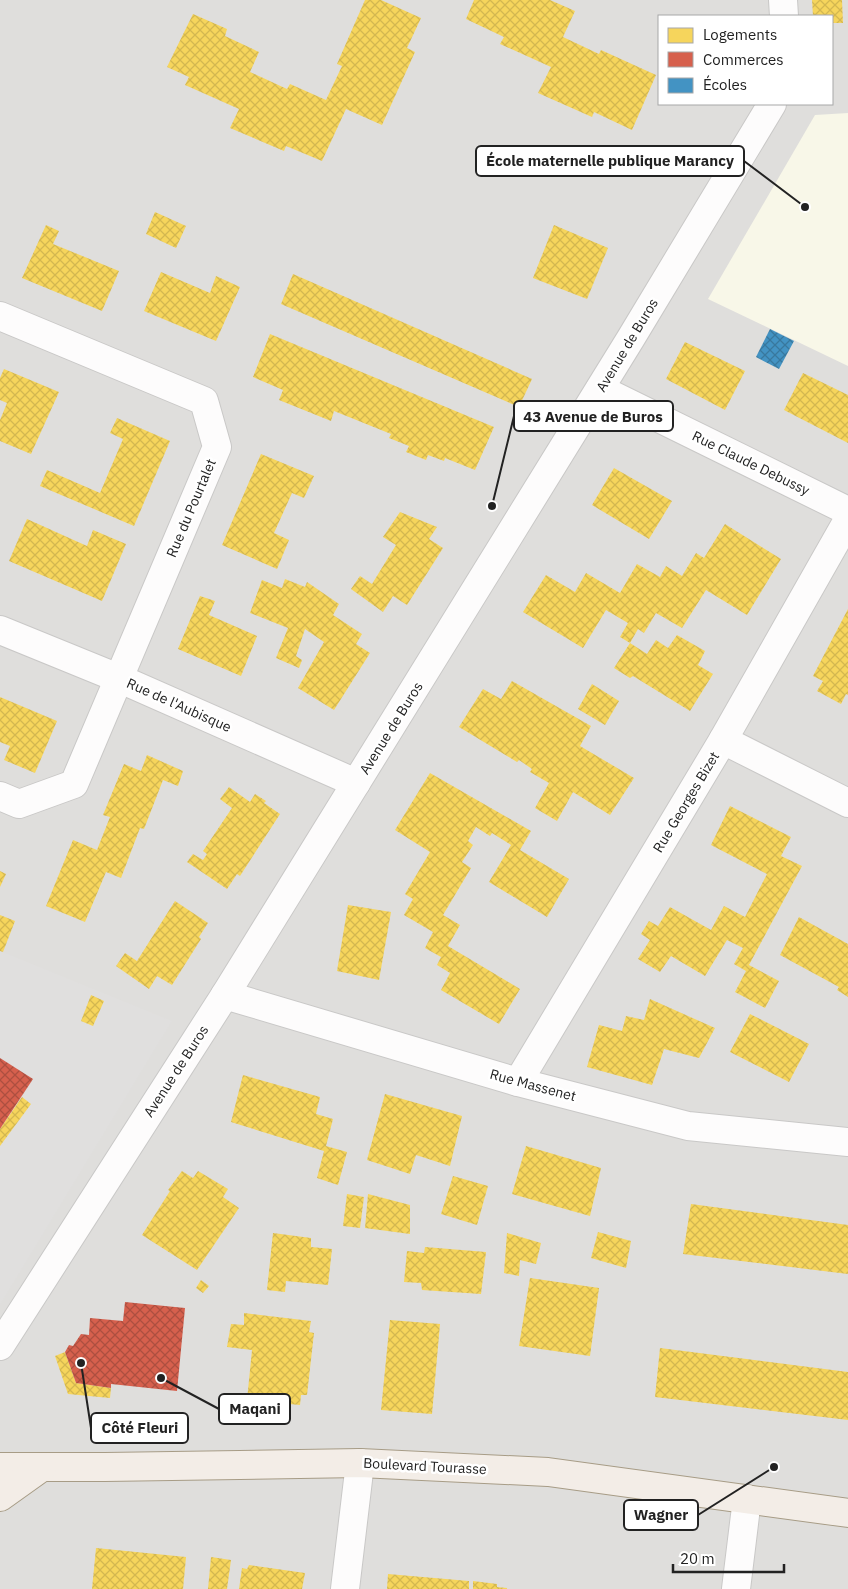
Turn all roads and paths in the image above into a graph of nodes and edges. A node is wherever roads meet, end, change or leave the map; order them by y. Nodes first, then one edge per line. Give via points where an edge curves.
1 (783, 0) edge
2 (784, 15) edge
3 (771, 105) edge
4 (0, 316) edge
5 (600, 389) junction
6 (848, 511) edge
7 (848, 520) edge
8 (0, 630) edge
9 (118, 678) junction
10 (723, 740) junction
11 (356, 783) junction
12 (0, 796) edge
13 (848, 803) edge
14 (225, 995) junction
15 (518, 1082) junction
16 (848, 1142) edge
17 (0, 1346) edge
18 (360, 1463) junction
19 (0, 1466) edge
20 (42, 1467) junction
21 (0, 1497) edge
22 (747, 1499) junction
23 (848, 1513) edge
24 (345, 1589) edge
25 (736, 1589) edge

1 - 2 street
3 - 5 street, Avenue de Buros
4 - 9 street, Rue du Pourtalet via 204,401 217,447
5 - 6 street, Rue Claude Debussy
5 - 11 street, Avenue de Buros
7 - 10 street, Rue Georges Bizet
8 - 9 street, Rue de l'Aubisque
9 - 11 street, Rue de l'Aubisque
9 - 12 street via 74,784 19,804
10 - 13 street
10 - 15 street, Rue Georges Bizet
11 - 14 street, Avenue de Buros
14 - 15 street, Rue Massenet
14 - 17 street, Avenue de Buros
15 - 16 street, Rue Massenet via 688,1126
18 - 20 main road, Boulevard Tourasse
18 - 22 main road, Boulevard Tourasse via 548,1472
18 - 24 street
19 - 20 main road, Boulevard Tourasse
20 - 21 main road
22 - 23 main road, Boulevard Tourasse
22 - 25 street

